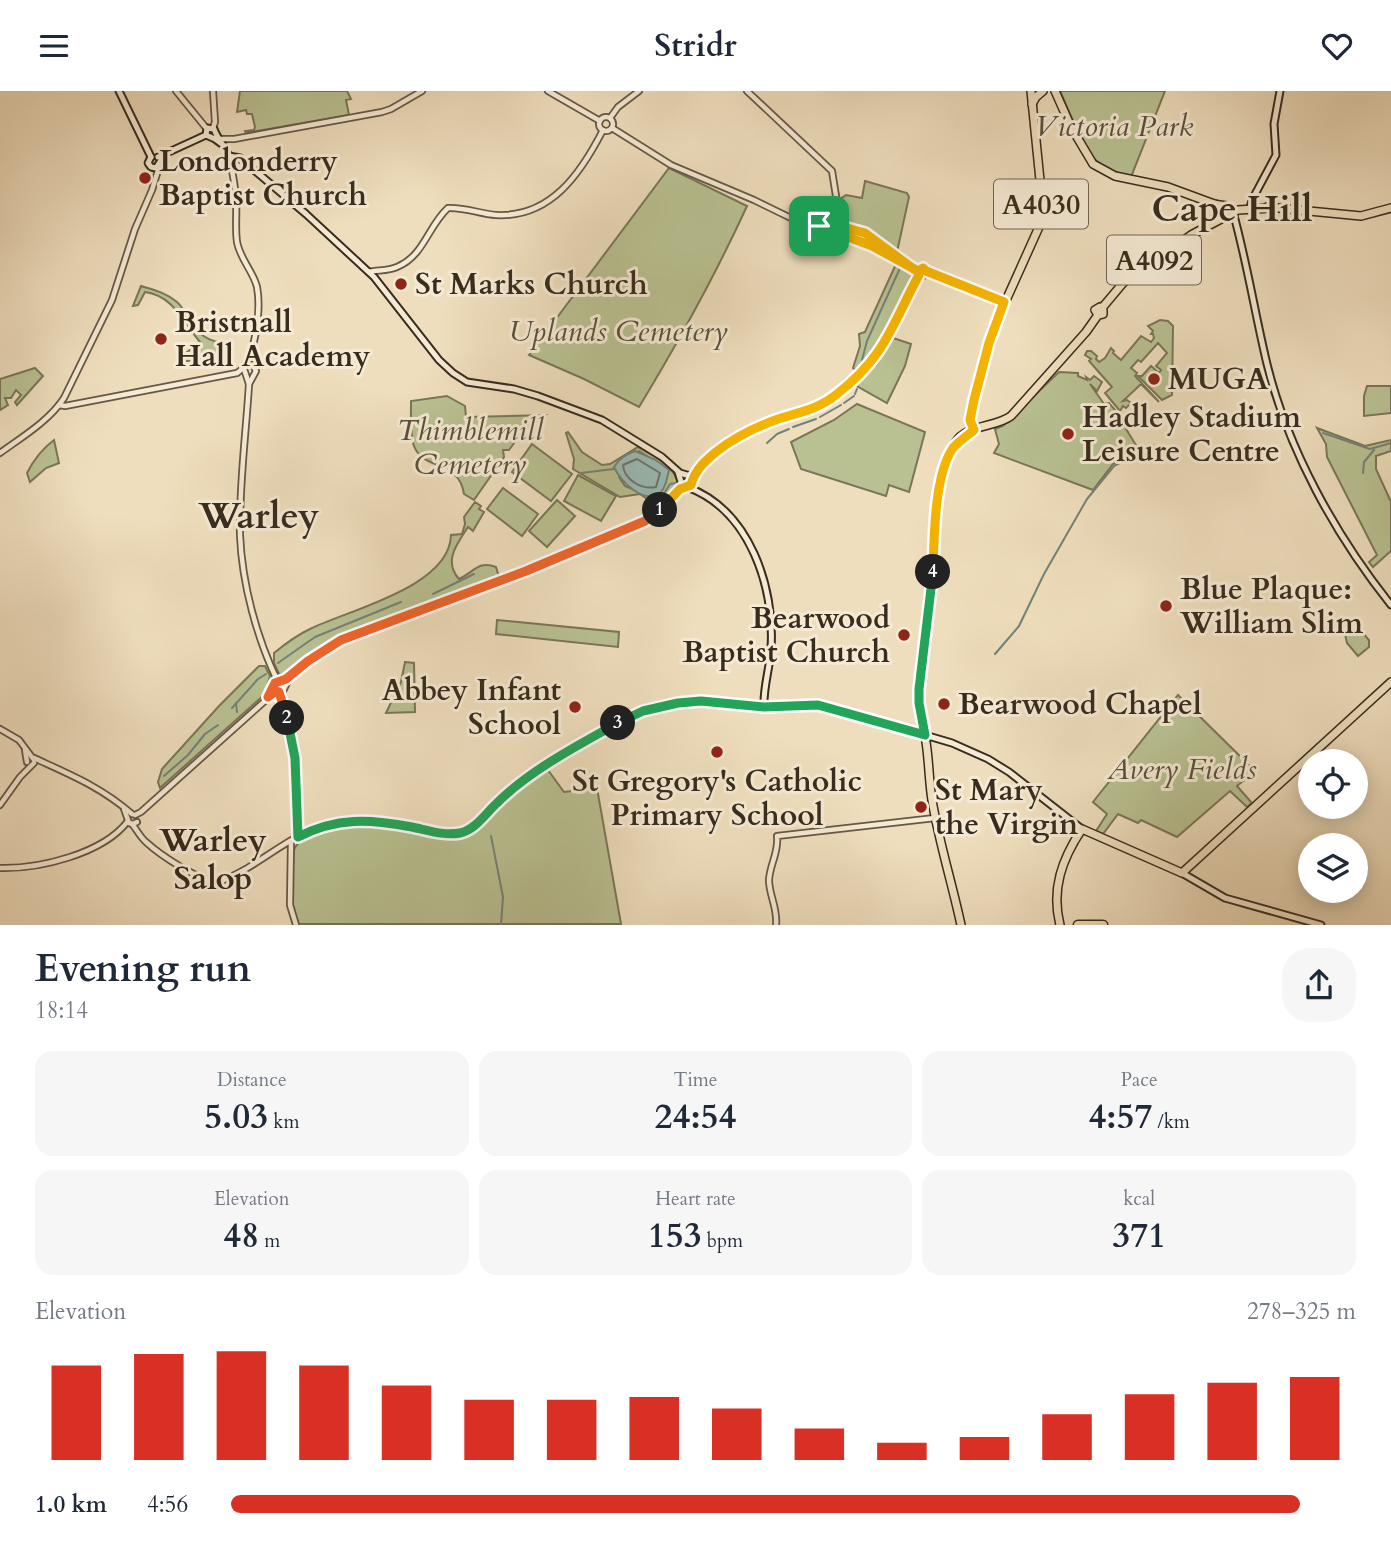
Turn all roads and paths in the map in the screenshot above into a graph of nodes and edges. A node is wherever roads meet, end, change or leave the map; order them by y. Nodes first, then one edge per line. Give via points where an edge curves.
1 (119, 91) edge
2 (176, 91) edge
3 (213, 91) edge
4 (422, 91) edge
5 (548, 91) edge
6 (639, 91) edge
7 (747, 91) edge
8 (1050, 91) edge
9 (1055, 91) edge
10 (1280, 91) edge
11 (1036, 92) edge
12 (1058, 100) junction
13 (610, 118) junction
14 (600, 121) junction
15 (612, 128) junction
16 (603, 130) junction
17 (211, 132) junction
18 (220, 139) junction
19 (234, 139) junction
20 (226, 147) junction
21 (165, 154) junction
22 (154, 157) junction
23 (230, 159) junction
24 (157, 166) junction
25 (1250, 207) junction
26 (1391, 208) edge
27 (1232, 211) junction
28 (839, 231) junction
29 (898, 259) junction
30 (918, 273) junction
31 (371, 274) junction
32 (1004, 302) junction
33 (251, 353) junction
34 (253, 365) junction
35 (245, 371) junction
36 (253, 376) junction
37 (249, 383) junction
38 (64, 398) junction
39 (80, 403) junction
40 (59, 405) junction
41 (974, 430) junction
42 (0, 453) edge
43 (686, 481) junction
44 (1391, 605) edge
45 (1391, 682) edge
46 (279, 687) junction
47 (764, 707) junction
48 (0, 729) edge
49 (925, 735) junction
50 (30, 761) junction
51 (0, 805) edge
52 (936, 818) junction
53 (132, 820) junction
54 (1082, 829) junction
55 (298, 837) junction
56 (291, 841) junction
57 (0, 868) edge
58 (1182, 873) junction
59 (1309, 923) edge
60 (296, 925) edge
61 (776, 925) edge
62 (961, 925) edge
63 (1060, 925) edge
64 (1078, 925) edge
65 (1103, 925) edge
66 (1321, 925) edge

1 - 22 main road
2 - 17 street
3 - 17 street via 215,122
4 - 19 street via 391,110
5 - 14 street
6 - 13 street
7 - 28 street via 832,171
8 - 12 main road, A4030
9 - 12 main road, A4030
10 - 25 main road via 1274,123 1276,155
11 - 32 main road, A4030 via 1032,104 1041,215
12 - 27 main road, A4030 via 1093,164 1115,176
13 - 14 street
13 - 15 street
14 - 16 street
15 - 16 street
15 - 28 street via 671,165 797,221
16 - 31 street via 571,182 547,204 501,215 448,208 415,254 399,267
17 - 18 main road
17 - 20 main road
17 - 21 main road
18 - 19 street
18 - 20 main road
19 - 20 street
20 - 23 main road
21 - 22 main road
21 - 24 main road
22 - 24 main road
22 - 24 main road via 148,163
23 - 31 main road via 240,158
23 - 33 street via 238,245 257,292
24 - 38 street via 112,300
25 - 26 main road, A4092 via 1361,216
25 - 27 main road, A4092
27 - 41 main road, A4092 via 1127,280 1011,416
27 - 44 main road via 1267,366 1287,424 1336,528
28 - 29 street
28 - 29 street via 865,233
29 - 30 street
30 - 32 street via 921,267
30 - 43 street via 878,354 840,392 813,409 747,432 722,447
31 - 43 main road via 454,371 483,385 538,396 606,422 662,457
32 - 41 main road, A4030 via 974,400 970,420
33 - 34 street
33 - 35 street
34 - 35 street
34 - 36 street
35 - 36 street
35 - 37 street
35 - 39 street
36 - 37 street
37 - 46 street via 240,538 255,616
38 - 39 street
38 - 40 street
39 - 40 street
40 - 42 street
41 - 49 main road via 954,447 937,509 932,595 920,668 919,703
43 - 46 street via 648,519 526,571 341,640
43 - 47 main road via 737,524 763,576 771,626
45 - 58 main road
46 - 53 street
46 - 55 street via 295,758
47 - 49 main road via 827,706
47 - 55 street via 701,701 634,714 522,781 460,833 352,821 320,826
48 - 50 street via 19,740
49 - 52 main road
49 - 54 main road via 988,759
50 - 51 street
50 - 53 street via 76,776 122,805
52 - 61 street via 776,836 778,847 769,879
52 - 62 main road
53 - 56 street via 145,841 209,881 220,881
53 - 57 street via 104,841 72,856
54 - 58 main road
54 - 63 main road via 1059,876 1056,902
55 - 56 street
56 - 60 street via 290,905
58 - 59 main road via 1225,898
59 - 66 main road
64 - 65 highway

